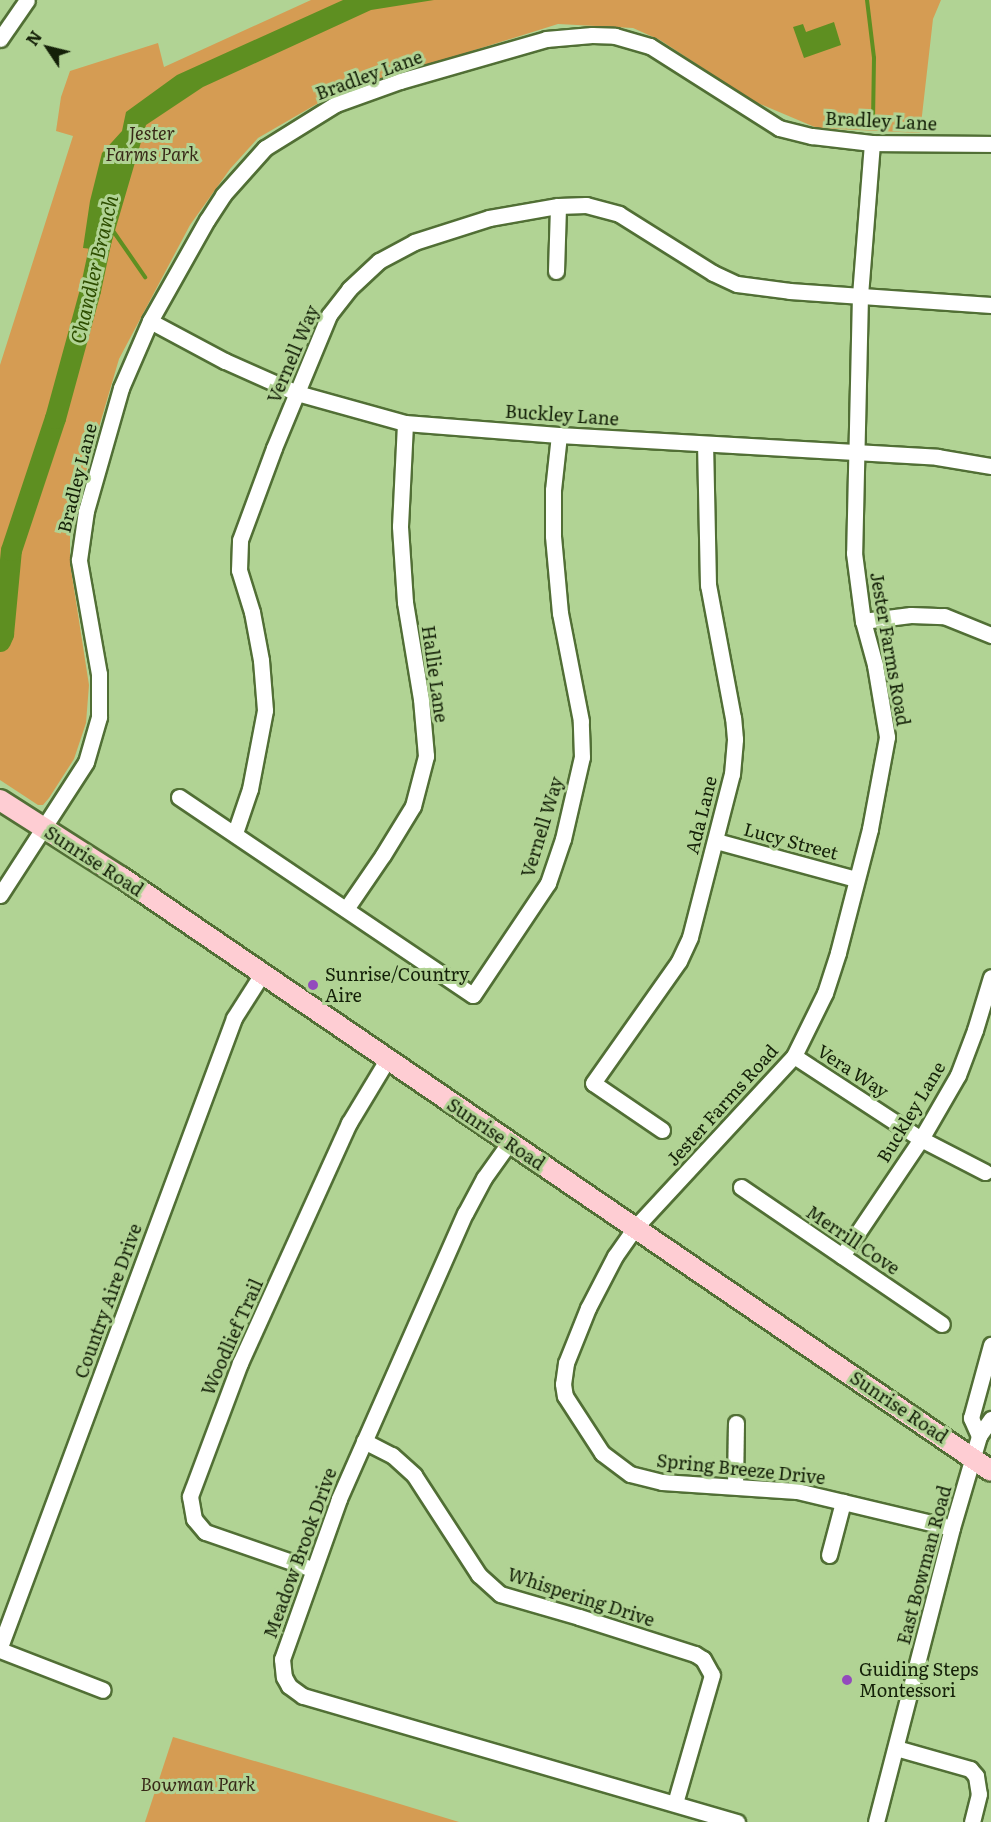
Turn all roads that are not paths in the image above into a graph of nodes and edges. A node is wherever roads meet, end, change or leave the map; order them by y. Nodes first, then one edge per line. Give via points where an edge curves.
1 (27, 0) edge
2 (0, 39) edge
3 (872, 143) junction
4 (991, 144) edge
5 (558, 206) junction
6 (556, 272) dead end
7 (860, 295) junction
8 (991, 305) edge
9 (150, 321) junction
10 (297, 393) junction
11 (405, 423) junction
12 (559, 435) junction
13 (705, 444) junction
14 (855, 452) junction
15 (991, 466) edge
16 (863, 621) junction
17 (991, 635) edge
18 (179, 797) dead end
19 (0, 800) edge
20 (45, 828) junction
21 (235, 833) junction
22 (716, 841) junction
23 (856, 879) junction
24 (0, 895) edge
25 (346, 909) junction
26 (262, 974) junction
27 (991, 977) edge
28 (794, 1056) junction
29 (387, 1060) junction
30 (662, 1130) dead end
31 (921, 1139) junction
32 (509, 1143) junction
33 (985, 1172) dead end
34 (741, 1187) dead end
35 (634, 1229) junction
36 (842, 1256) junction
37 (942, 1324) dead end
38 (991, 1345) edge
39 (991, 1419) edge
40 (736, 1423) dead end
41 (979, 1436) junction
42 (364, 1441) junction
43 (972, 1457) junction
44 (991, 1471) edge
45 (735, 1486) junction
46 (843, 1502) junction
47 (952, 1528) junction
48 (829, 1555) dead end
49 (312, 1569) junction
50 (0, 1648) edge
51 (103, 1690) dead end
52 (896, 1748) junction
53 (675, 1803) junction
54 (737, 1822) edge
55 (876, 1822) edge
56 (972, 1822) edge

1 - 2 street
3 - 4 street, Bradley Lane
3 - 7 street, Jester Farms Road
3 - 9 street, Bradley Lane via 779,128 650,46 615,36 546,39 400,81 336,104 265,148 224,195
5 - 6 street
5 - 7 street, Vernell Way via 586,206 619,214 737,284
5 - 10 street, Vernell Way via 479,222 414,242 379,261 348,289 333,309
7 - 8 street, Vernell Way
7 - 14 street, Jester Farms Road
9 - 10 street, Buckley Lane
9 - 20 street, Bradley Lane via 121,387 82,529 81,581 99,674 99,717 86,762
10 - 11 street, Buckley Lane
10 - 21 street, Vernell Way via 240,540 239,570 261,660 265,710 253,777
11 - 12 street, Buckley Lane
11 - 25 street, Hallie Lane via 400,526 405,602 426,756 413,806
12 - 13 street, Buckley Lane
12 - 25 street, Vernell Way via 553,536 560,613 580,721 582,757 563,839 548,883 473,995
13 - 14 street, Buckley Lane
13 - 22 street, Ada Lane via 708,585 735,740 732,774
14 - 15 street, Buckley Lane via 938,457
14 - 16 street, Jester Farms Road via 854,552
16 - 17 street via 911,615 944,616
16 - 23 street, Jester Farms Road via 875,665 886,737 879,789
18 - 21 street, Vernell Way
19 - 20 main road, Sunrise Road
20 - 24 street, Bradley Lane
20 - 26 main road, Sunrise Road
21 - 25 street, Vernell Way
22 - 23 street, Lucy Street
22 - 30 street, Ada Lane via 690,937 679,961 593,1083
23 - 28 street, Jester Farms Road via 825,993
26 - 29 main road, Sunrise Road
26 - 50 street, Country Aire Drive via 234,1018
27 - 31 street, Buckley Lane via 958,1075
28 - 31 street, Vera Way
28 - 35 street, Jester Farms Road
29 - 32 main road, Sunrise Road
29 - 49 street, Woodlief Trail via 353,1114 240,1363 190,1496 194,1519 205,1532
31 - 33 street, Vera Way
31 - 36 street, Buckley Lane
32 - 35 main road, Sunrise Road
32 - 42 street, Meadow Brook Drive via 465,1213
34 - 36 street, Merrill Cove
35 - 43 main road, Sunrise Road
35 - 45 street, Spring Breeze Drive via 588,1308 566,1363 565,1396 602,1453 624,1472 662,1482
36 - 37 street, Merrill Cove
38 - 41 street via 971,1418
39 - 41 street
40 - 45 street
41 - 43 street, East Bowman Road
42 - 49 street, Meadow Brook Drive
42 - 53 street, Whispering Drive via 392,1455 414,1475 479,1575 500,1594 703,1659 712,1675
43 - 44 main road, Sunrise Road
43 - 47 street, East Bowman Road
45 - 46 street, Spring Breeze Drive via 797,1491
46 - 47 street, Spring Breeze Drive
46 - 48 street
47 - 52 street, East Bowman Road
49 - 53 street, Meadow Brook Drive via 282,1659 284,1677 296,1693
50 - 51 street
52 - 55 street, East Bowman Road
52 - 56 street via 970,1769 976,1776 979,1794
53 - 54 street, Meadow Brook Drive

